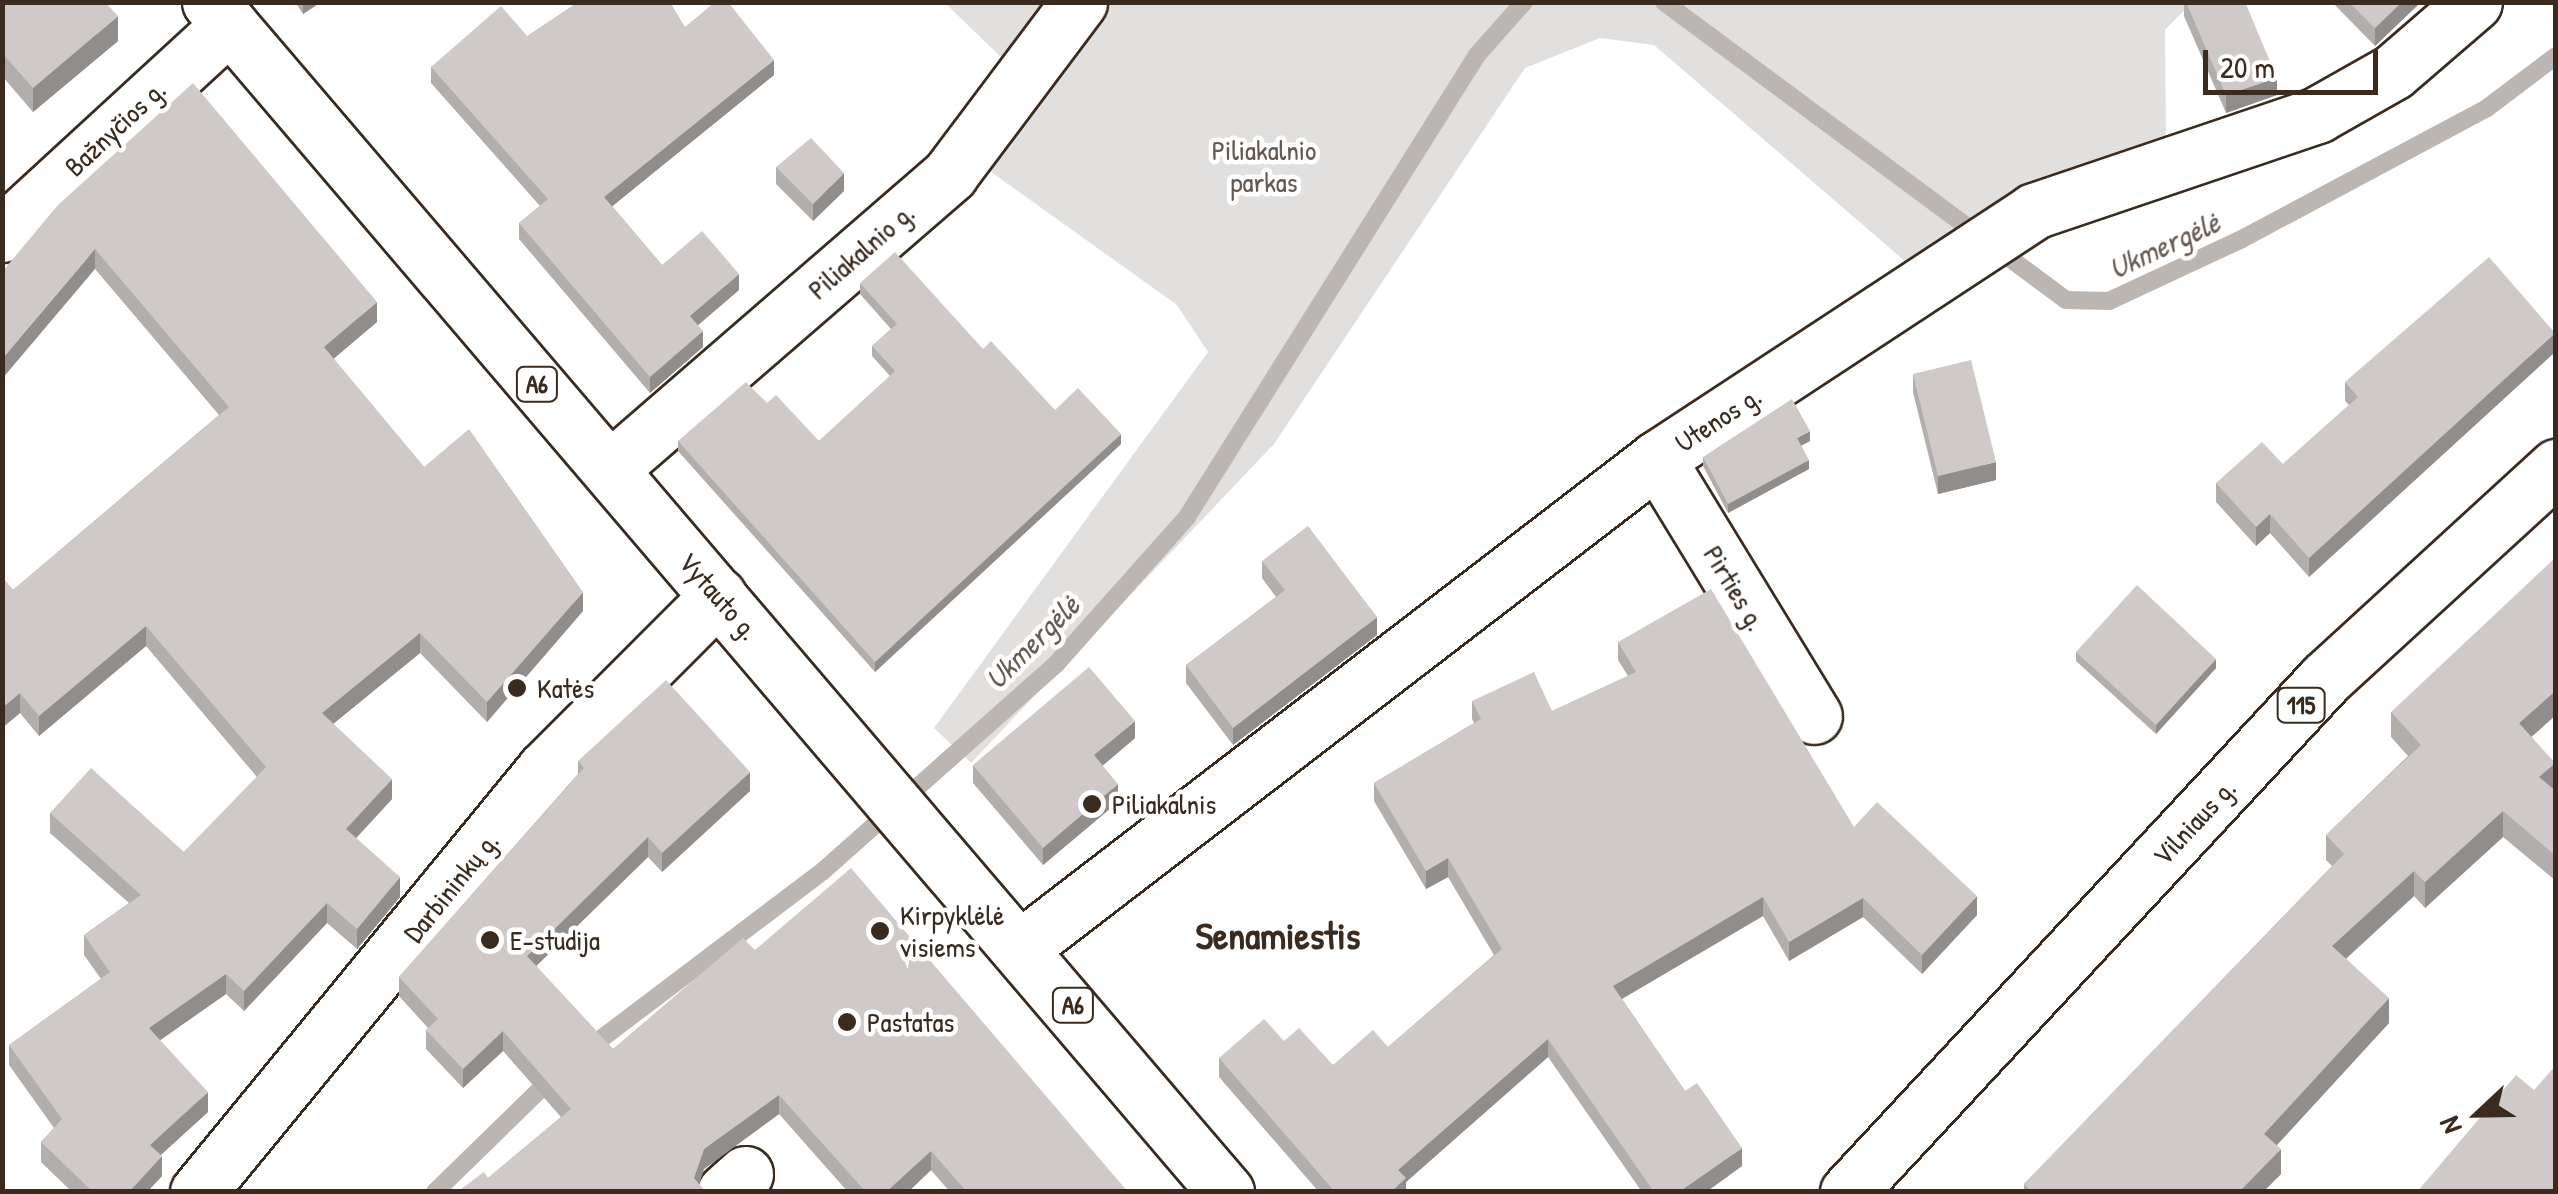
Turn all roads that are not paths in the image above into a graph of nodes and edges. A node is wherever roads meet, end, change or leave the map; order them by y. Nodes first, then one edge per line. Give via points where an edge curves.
1 (1079, 2) edge
2 (2474, 2) edge
3 (220, 14) edge
4 (2, 234) edge
5 (1657, 458) junction
6 (2556, 467) edge
7 (610, 470) junction
8 (718, 596) junction
9 (1814, 716) dead end
10 (1024, 946) junction
11 (198, 1192) edge
12 (1226, 1192) edge
13 (1848, 1192) edge

1 - 7 street, Piliakalnio g. via 950,174
2 - 5 street, Utenos g. via 2393,72 2316,115 2022,219
3 - 4 street, Bažnyčios g.
3 - 7 street, Vytauto g. / A6
5 - 9 street, Pirties g.
5 - 10 street, Utenos g.
6 - 13 street, Vilniaus g. / 115 via 2325,679
7 - 8 street, Vytauto g. / A6
8 - 10 street, Vytauto g. / A6
8 - 11 street, Darbininkų g. via 545,769
10 - 12 street, Vytauto g. / A6

